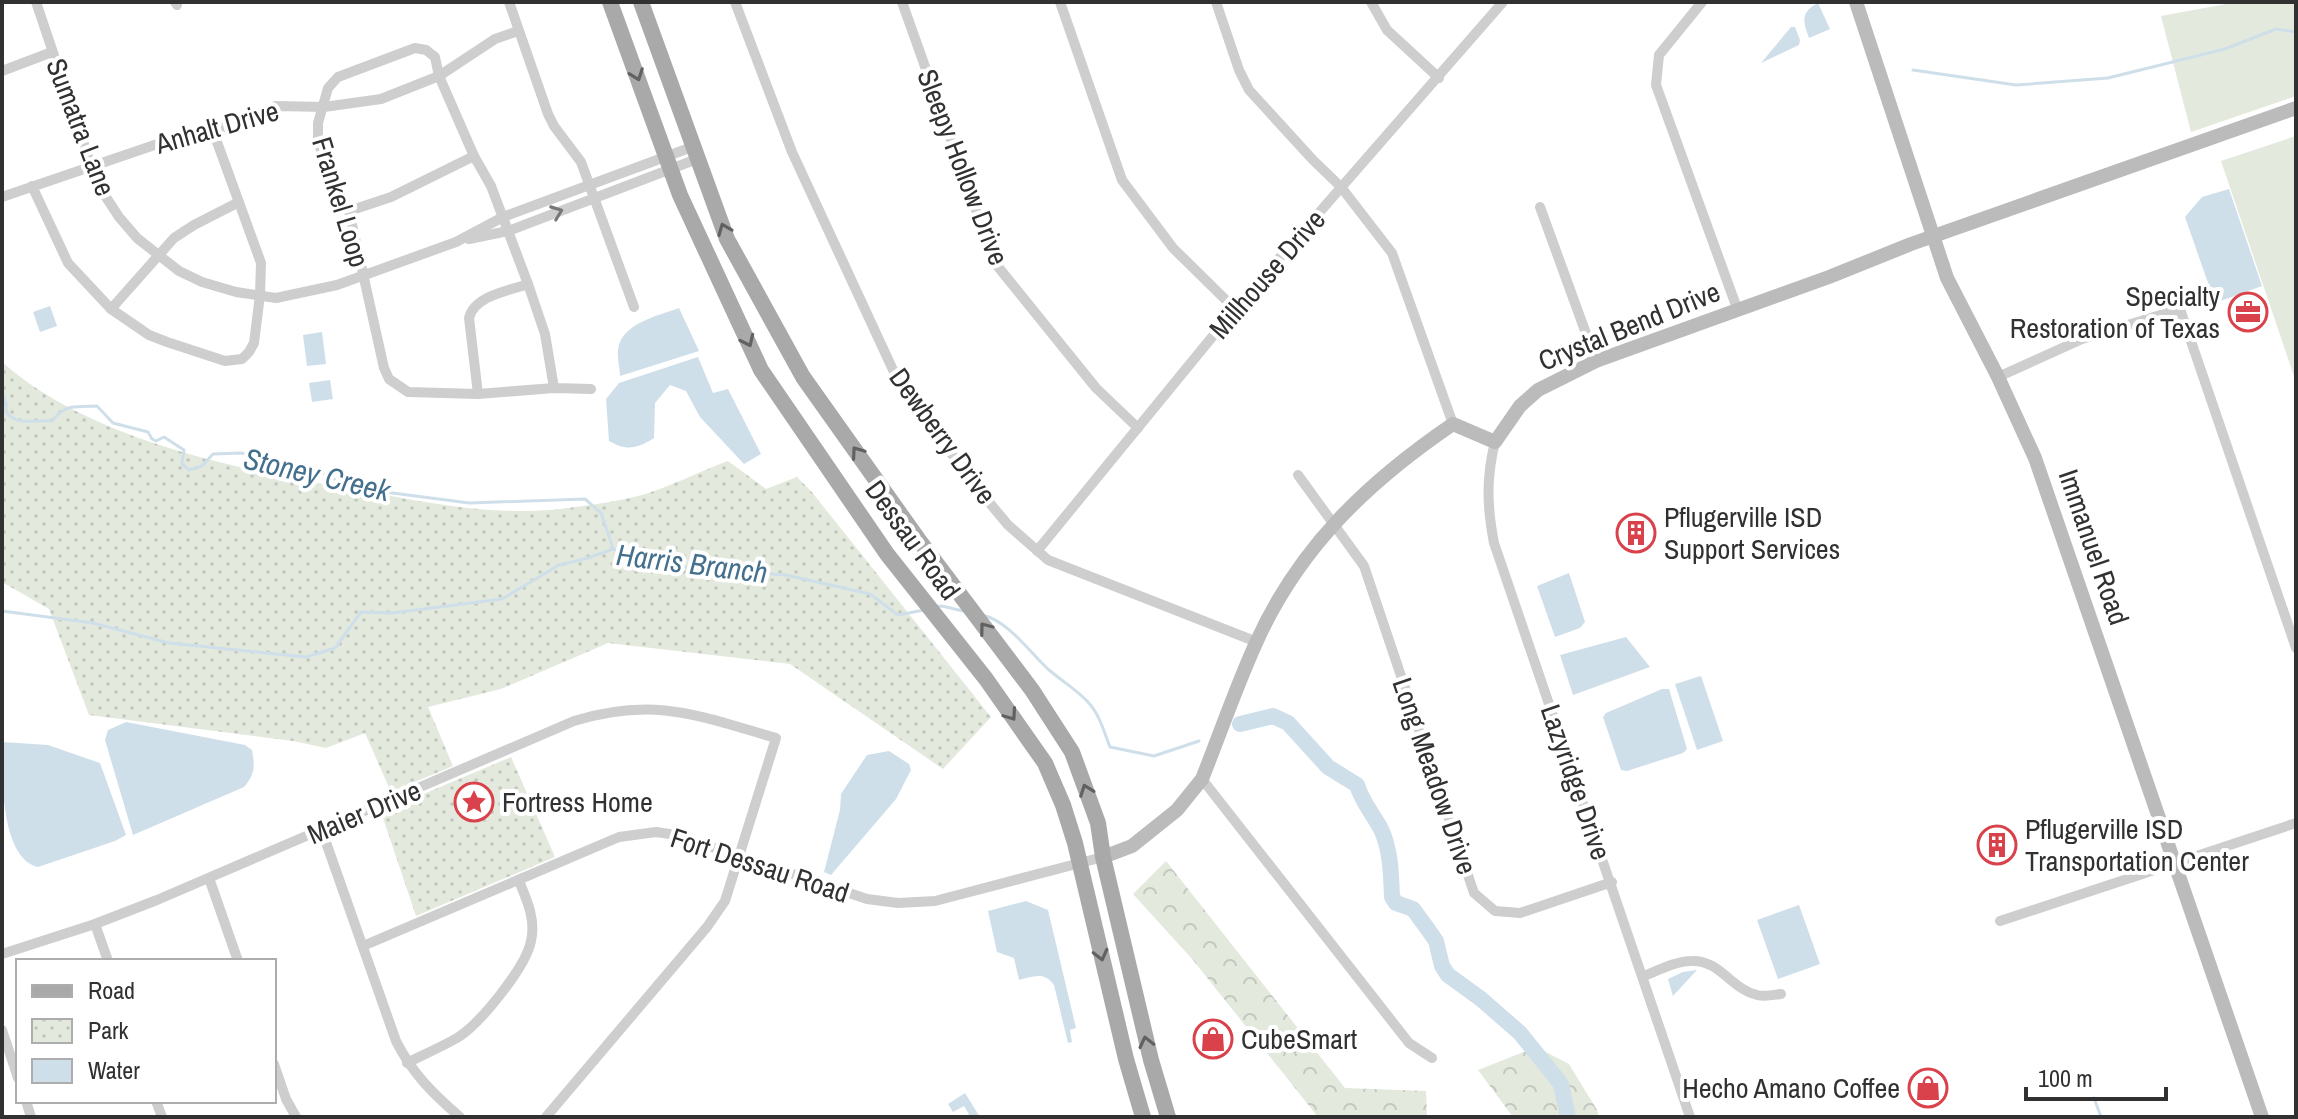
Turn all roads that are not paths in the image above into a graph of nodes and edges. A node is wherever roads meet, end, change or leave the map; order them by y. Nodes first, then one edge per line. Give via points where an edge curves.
1 (36, 2) edge
2 (509, 2) edge
3 (610, 2) edge
4 (641, 2) edge
5 (735, 2) edge
6 (902, 2) edge
7 (1060, 2) edge
8 (1216, 2) edge
9 (1371, 2) edge
10 (1503, 2) edge
11 (1702, 2) edge
12 (1856, 2) edge
13 (518, 31) junction
14 (52, 52) junction
15 (2, 71) edge
16 (439, 76) junction
17 (1439, 78) junction
18 (324, 107) junction
19 (2296, 108) edge
20 (213, 131) junction
21 (695, 153) junction
22 (474, 156) junction
23 (669, 162) junction
24 (91, 165) junction
25 (589, 185) junction
26 (32, 186) junction
27 (1341, 187) junction
28 (2, 197) edge
29 (594, 198) junction
30 (239, 202) junction
31 (1540, 207) dead end
32 (349, 211) junction
33 (503, 217) junction
34 (508, 231) junction
35 (1933, 236) junction
36 (456, 242) junction
37 (157, 255) junction
38 (363, 275) junction
39 (528, 284) junction
40 (260, 295) junction
41 (634, 307) dead end
42 (111, 309) junction
43 (1235, 309) junction
44 (1738, 311) junction
45 (1596, 361) junction
46 (1998, 377) junction
47 (554, 388) junction
48 (591, 389) dead end
49 (478, 394) junction
50 (1453, 424) junction
51 (1138, 428) junction
52 (1495, 442) junction
53 (1298, 475) dead end
54 (1335, 525) junction
55 (1037, 551) junction
56 (1257, 642) junction
57 (2296, 648) edge
58 (1202, 779) junction
59 (2296, 823) edge
60 (322, 831) junction
61 (739, 857) junction
62 (1103, 857) junction
63 (2175, 863) junction
64 (1078, 864) junction
65 (209, 878) junction
66 (519, 881) junction
67 (1612, 882) junction
68 (2000, 921) dead end
69 (95, 924) junction
70 (363, 946) junction
71 (2, 954) edge
72 (107, 959) edge
73 (237, 959) edge
74 (1644, 976) junction
75 (1781, 994) dead end
76 (2, 1030) edge
77 (1432, 1058) dead end
78 (407, 1063) junction
79 (276, 1070) edge
80 (16, 1072) edge
81 (296, 1117) edge
82 (460, 1117) edge
83 (546, 1117) edge
84 (1143, 1117) edge
85 (1168, 1117) edge
86 (1690, 1117) edge
87 (2262, 1117) edge

1 - 14 street, Sumatra Lane
2 - 13 street
3 -> 23 main road, Dessau Road
4 - 21 main road, Dessau Road
5 - 55 street, Dewberry Drive via 792,152 900,385 978,489
6 - 51 street, Sleepy Hollow Drive via 995,263 1096,388
7 - 43 street via 1122,180 1173,248
8 - 27 street via 1249,90
9 - 17 street via 1387,30
10 - 17 street, Millhouse Drive
11 - 44 street via 1659,55 1656,85
12 - 35 street, Immanuel Road
13 - 16 street, Anhalt Drive via 495,39
13 - 25 street via 548,114 581,162
14 - 15 street
14 - 24 street, Sumatra Lane
16 - 18 street, Anhalt Drive via 381,99
16 - 18 street, Frankel Loop via 435,57 415,48 338,77 328,88
16 - 22 street, Frankel Loop
17 - 27 street, Millhouse Drive
18 - 20 street, Anhalt Drive via 276,106
18 - 32 street, Frankel Loop via 318,123 320,148
19 - 35 street, Crystal Bend Drive
20 - 24 street, Anhalt Drive
20 - 30 street
21 - 23 street, Sumatra Lane
62 -> 21 main road, Dessau Road via 1098,823 1073,754 803,377 727,239
22 - 32 street via 391,197
22 - 33 street, Frankel Loop
23 - 25 street, Sumatra Lane
23 - 29 street, Sumatra Lane
23 -> 64 main road, Dessau Road via 761,370 887,554 1045,763 1063,805
24 - 26 street, Anhalt Drive
24 - 37 street, Sumatra Lane via 119,217
25 - 29 street
25 - 33 street, Sumatra Lane
26 - 28 street, Anhalt Drive
26 - 42 street via 68,263
27 - 43 street, Millhouse Drive
27 - 50 street via 1392,253
34 -> 29 street, Sumatra Lane
29 - 41 street
30 - 37 street via 194,225
30 - 40 street via 259,253
31 - 45 street
32 - 38 street, Frankel Loop
33 - 34 street, Frankel Loop
33 - 36 street, Sumatra Lane
34 - 36 street, Sumatra Lane
34 - 39 street, Frankel Loop
35 - 44 street, Crystal Bend Drive
35 - 46 street, Immanuel Road via 1957,300
36 - 38 street, Sumatra Lane
37 - 40 street, Sumatra Lane via 202,282
37 - 42 street
38 - 40 street, Sumatra Lane via 276,298
38 - 49 street, Frankel Loop via 389,379 408,392
39 - 47 street, Frankel Loop via 545,334
39 - 49 street via 480,302 470,312
40 - 42 street via 254,343 232,361 149,335
43 - 51 street, Millhouse Drive
44 - 45 street, Crystal Bend Drive
45 - 52 street, Crystal Bend Drive via 1538,390
46 - 57 street via 2082,339 2180,309
46 - 63 street, Immanuel Road via 2035,458
47 - 48 street, Frankel Loop
47 - 49 street, Frankel Loop
50 - 52 street
50 - 54 street via 1396,464
51 - 55 street, Millhouse Drive
52 - 67 street, Lazyridge Drive via 1487,492 1494,543
53 - 54 street, Long Meadow Drive
54 - 56 street via 1298,570
54 - 67 street, Long Meadow Drive via 1364,566 1474,893 1495,911 1520,913
55 - 56 street, Dewberry Drive via 1048,560
56 - 58 street
58 - 62 street via 1177,810 1132,846
58 - 77 street via 1409,1043
59 - 63 street
60 - 61 street, Maier Drive via 574,721 658,708 776,738
60 - 65 street, Maier Drive
60 - 70 street
61 - 64 street, Fort Dessau Road via 867,899 898,903 935,901
61 - 66 street, Fort Dessau Road via 676,835 640,833 619,837
61 - 83 street via 725,901 707,927
62 - 64 street, Fort Dessau Road
85 -> 62 main road, Dessau Road
63 - 68 street
63 - 87 street, Immanuel Road
64 -> 84 main road, Dessau Road
65 - 69 street, Maier Drive
65 - 73 street
66 - 70 street, Fort Dessau Road
66 - 78 street via 532,920 523,965 459,1037
67 - 74 street, Lazyridge Drive
69 - 71 street, Maier Drive
69 - 72 street
70 - 78 street
74 - 75 street via 1692,961 1719,969 1748,993
74 - 86 street, Lazyridge Drive
76 - 80 street
78 - 82 street
79 - 81 street

